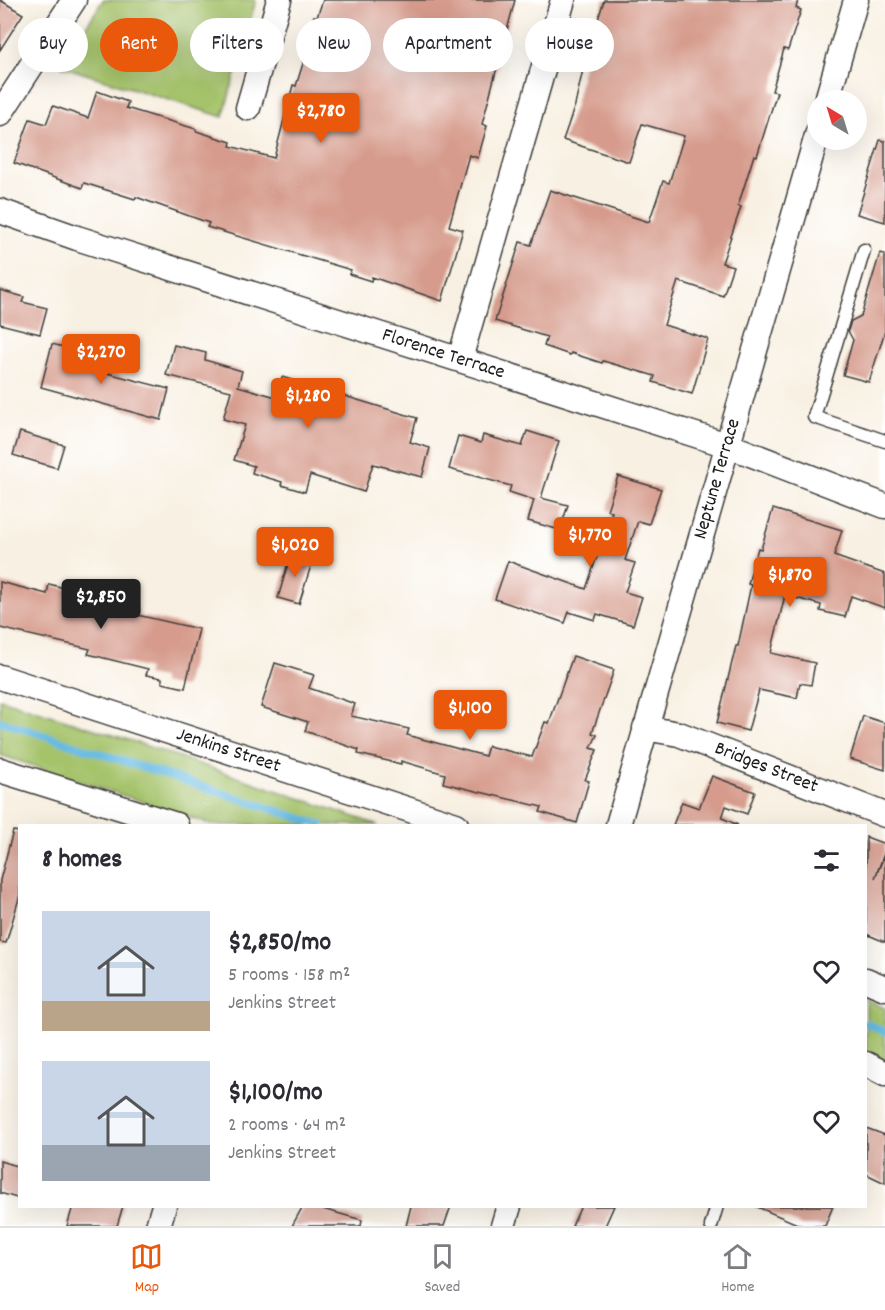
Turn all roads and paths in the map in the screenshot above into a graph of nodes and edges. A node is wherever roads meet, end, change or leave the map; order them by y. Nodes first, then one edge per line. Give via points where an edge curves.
1 (74, 0) edge
2 (279, 0) edge
3 (562, 0) edge
4 (856, 0) edge
5 (830, 90) edge
6 (248, 108) dead end
7 (0, 114) edge
8 (813, 150) edge
9 (0, 211) edge
10 (864, 249) dead end
11 (460, 359) junction
12 (885, 441) edge
13 (727, 445) junction
14 (885, 506) edge
15 (0, 677) edge
16 (645, 728) junction
17 (0, 770) edge
18 (885, 815) edge
19 (173, 824) edge
20 (453, 824) edge
21 (618, 824) edge
22 (867, 980) edge
23 (885, 988) edge
24 (867, 1065) edge
25 (885, 1074) edge
26 (163, 1208) edge
27 (508, 1208) edge
28 (716, 1208) edge
29 (158, 1226) edge
30 (503, 1226) edge
31 (711, 1226) edge

1 - 7 street
2 - 6 street
3 - 11 street
4 - 5 street
8 - 13 street, Neptune Terrace
9 - 11 street, Florence Terrace
10 - 12 lane via 814,417
11 - 13 street, Florence Terrace
13 - 14 street, Florence Terrace
13 - 16 street, Neptune Terrace
15 - 20 street, Jenkins Street
16 - 18 street, Bridges Street via 678,734
16 - 21 street, Neptune Terrace
17 - 19 street
22 - 23 street
24 - 25 street
26 - 29 street
27 - 30 street
28 - 31 lane

